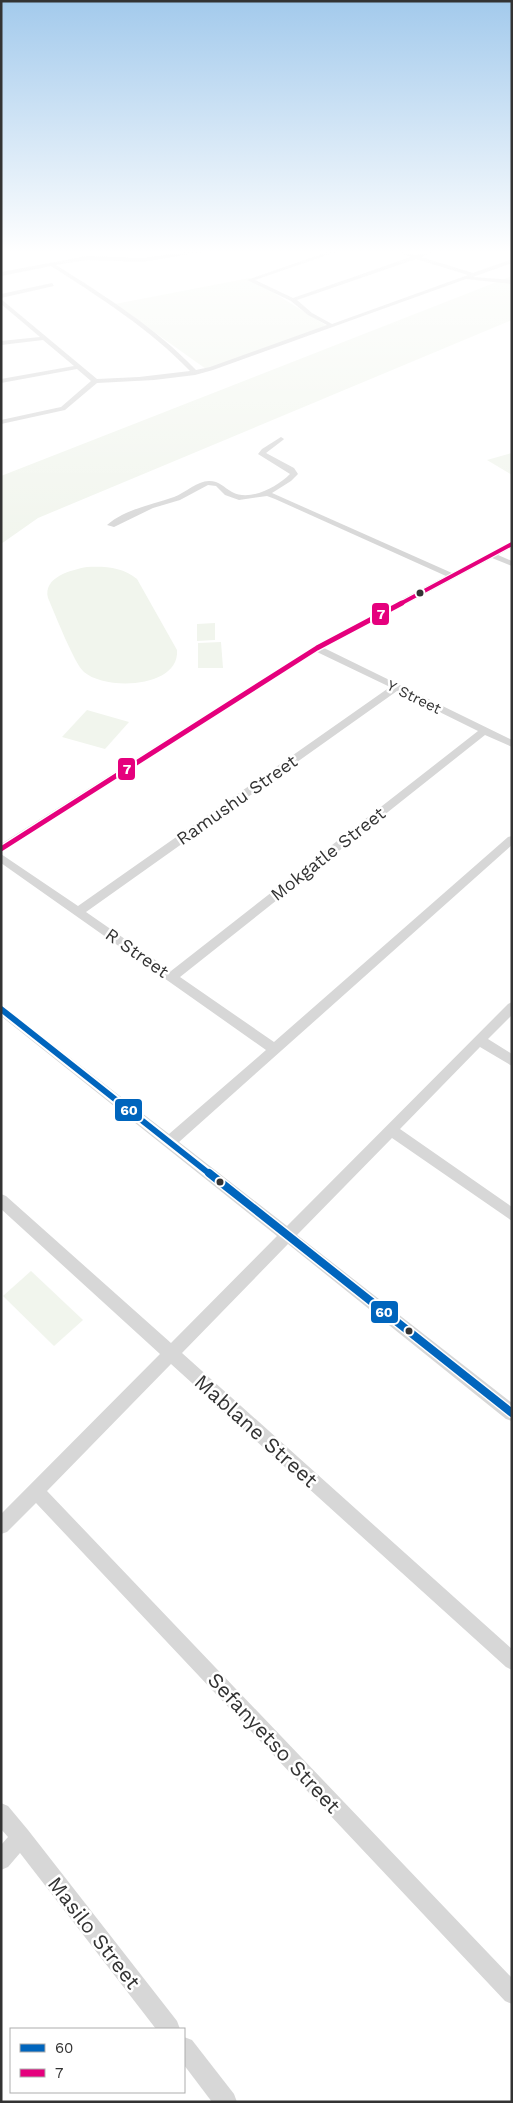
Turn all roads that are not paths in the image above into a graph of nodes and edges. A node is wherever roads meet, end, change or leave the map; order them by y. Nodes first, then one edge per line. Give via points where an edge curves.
1 (59, 350) edge
2 (172, 350) edge
3 (266, 350) edge
4 (78, 367) junction
5 (195, 372) junction
6 (1, 381) edge
7 (96, 381) junction
8 (1, 422) edge
9 (281, 439) dead end
10 (267, 494) junction
11 (111, 525) dead end
12 (512, 544) edge
13 (492, 555) junction
14 (512, 564) edge
15 (452, 576) junction
16 (317, 648) junction
17 (395, 688) junction
18 (484, 731) junction
19 (512, 744) edge
20 (512, 840) edge
21 (1, 849) edge
22 (1, 858) edge
23 (78, 912) junction
24 (172, 977) junction
25 (512, 1007) edge
26 (1, 1009) edge
27 (479, 1040) junction
28 (274, 1049) junction
29 (512, 1061) edge
30 (391, 1130) junction
31 (170, 1142) junction
32 (1, 1200) edge
33 (512, 1215) edge
34 (288, 1235) junction
35 (170, 1354) junction
36 (512, 1414) edge
37 (36, 1491) junction
38 (1, 1526) edge
39 (512, 1661) edge
40 (1, 1813) edge
41 (20, 1837) junction
42 (1, 1860) edge
43 (512, 1994) edge
44 (168, 2028) edge
45 (185, 2049) edge
46 (226, 2102) edge

1 - 4 street
2 - 5 street
3 - 5 street
4 - 6 street
4 - 7 street
5 - 7 street via 124,381
7 - 8 street via 63,408
9 - 10 street via 262,454 294,474
10 - 11 street via 239,498 218,484 204,483 177,498 150,506
10 - 15 street
12 - 13 street
13 - 14 street
13 - 15 street
15 - 16 street
16 - 17 street, Y Street
16 - 21 street
17 - 18 street, Y Street
17 - 23 street, Ramushu Street
18 - 19 street, Y Street
18 - 24 street, Mokgatle Street
20 - 28 street
22 - 23 street, R Street
23 - 24 street, R Street
24 - 28 street, R Street
25 - 27 street
26 - 31 street
27 - 29 street
27 - 30 street
28 - 31 street
30 - 33 street
30 - 34 street
31 - 34 street
32 - 35 street, Mablane Street
34 - 35 street
34 - 36 street
35 - 37 street
35 - 39 street, Mablane Street
37 - 38 street
37 - 43 street, Sefanyetso Street
40 - 41 street, Masilo Street
41 - 42 street
41 - 44 street, Masilo Street
45 - 46 street

